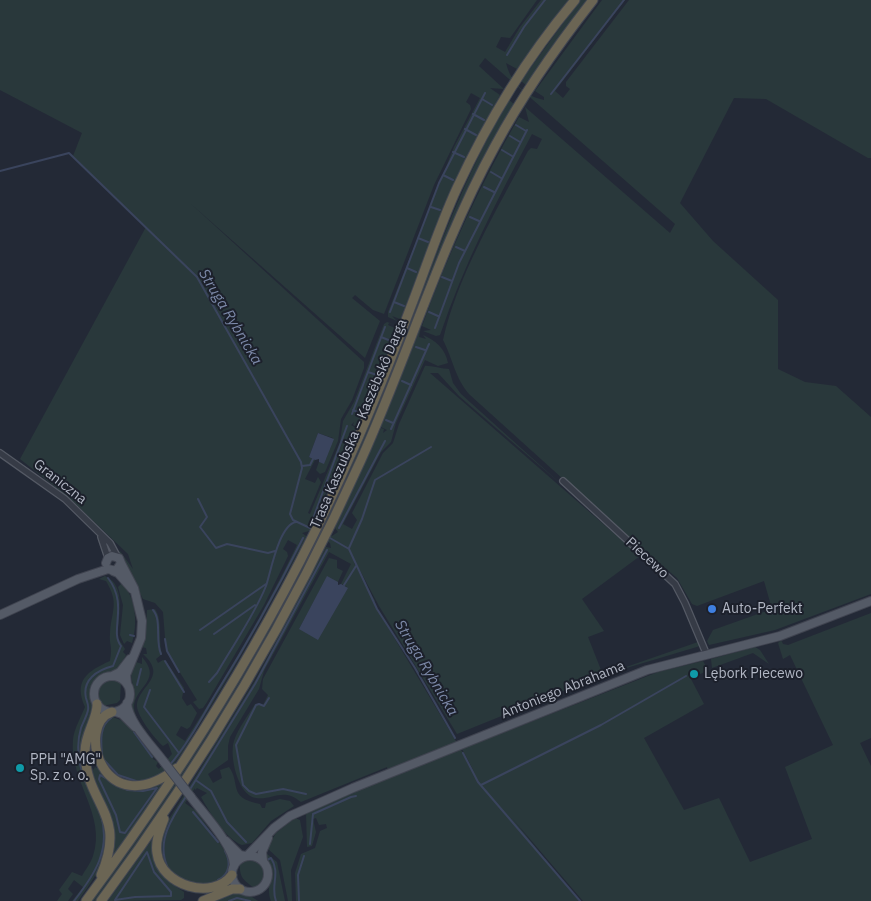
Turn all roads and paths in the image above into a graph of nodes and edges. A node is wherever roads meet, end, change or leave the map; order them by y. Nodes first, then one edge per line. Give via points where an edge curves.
1 (575, 0) edge
2 (593, 0) edge
3 (0, 453) edge
4 (563, 481) dead end
5 (101, 536) junction
6 (119, 560) junction
7 (109, 565) junction
8 (137, 597) junction
9 (871, 601) edge
10 (0, 615) edge
11 (706, 653) junction
12 (135, 654) junction
13 (112, 676) junction
14 (127, 684) junction
15 (127, 703) junction
16 (96, 704) junction
17 (114, 712) junction
18 (140, 731) junction
19 (183, 763) junction
20 (172, 801) junction
21 (274, 828) junction
22 (221, 836) junction
23 (246, 856) junction
24 (263, 861) junction
25 (233, 871) junction
26 (95, 889) junction
27 (240, 889) junction
28 (86, 901) edge
29 (101, 901) edge
30 (203, 901) edge

1 - 19 highway, Trasa Kaszubska – Kaszëbskô Darga via 514,83 481,140 456,190 384,378 318,524 247,658
2 - 20 highway, Trasa Kaszubska – Kaszëbskô Darga via 526,93 495,147 460,219 386,401 329,529 257,663
3 - 5 street, Graniczna via 65,499
4 - 11 street, Piecewo via 675,584
5 - 6 street, Graniczna via 110,543
5 - 7 street, Graniczna
6 - 7 main road
6 - 7 main road via 120,568
6 - 8 main road, Graniczna
7 - 8 main road, Graniczna
7 - 10 main road
8 - 12 main road, Graniczna via 142,624
9 - 11 main road, Antoniego Abrahama via 780,636
11 - 21 main road, Antoniego Abrahama via 647,670 315,803
12 - 13 main road, Graniczna via 120,672
12 - 14 main road, Graniczna via 126,675
13 - 14 main road
13 - 16 main road via 96,684 93,695
14 - 15 main road via 130,693
15 - 17 main road
15 - 18 main road
16 - 17 main road
16 - 26 highway via 86,739 85,760 107,817 111,841 109,856
17 - 18 main road via 122,714
17 - 19 highway via 105,715 99,726 96,748 100,762 116,780 130,785 146,785 160,780
18 - 22 main road, bridge
19 - 26 highway, Trasa Kaszubska – Kaszëbskô Darga
20 - 25 highway via 156,847 159,862 167,876 181,886 197,890 220,885
20 - 29 highway, Trasa Kaszubska – Kaszëbskô Darga
21 - 23 main road, Antoniego Abrahama
21 - 24 main road, Antoniego Abrahama via 262,852
22 - 23 main road
22 - 25 main road via 234,859
23 - 24 main road via 255,856
23 - 25 main road
24 - 27 main road via 268,873 265,884 253,892
25 - 27 main road via 234,882
26 - 28 highway, Trasa Kaszubska – Kaszëbskô Darga
27 - 30 highway

